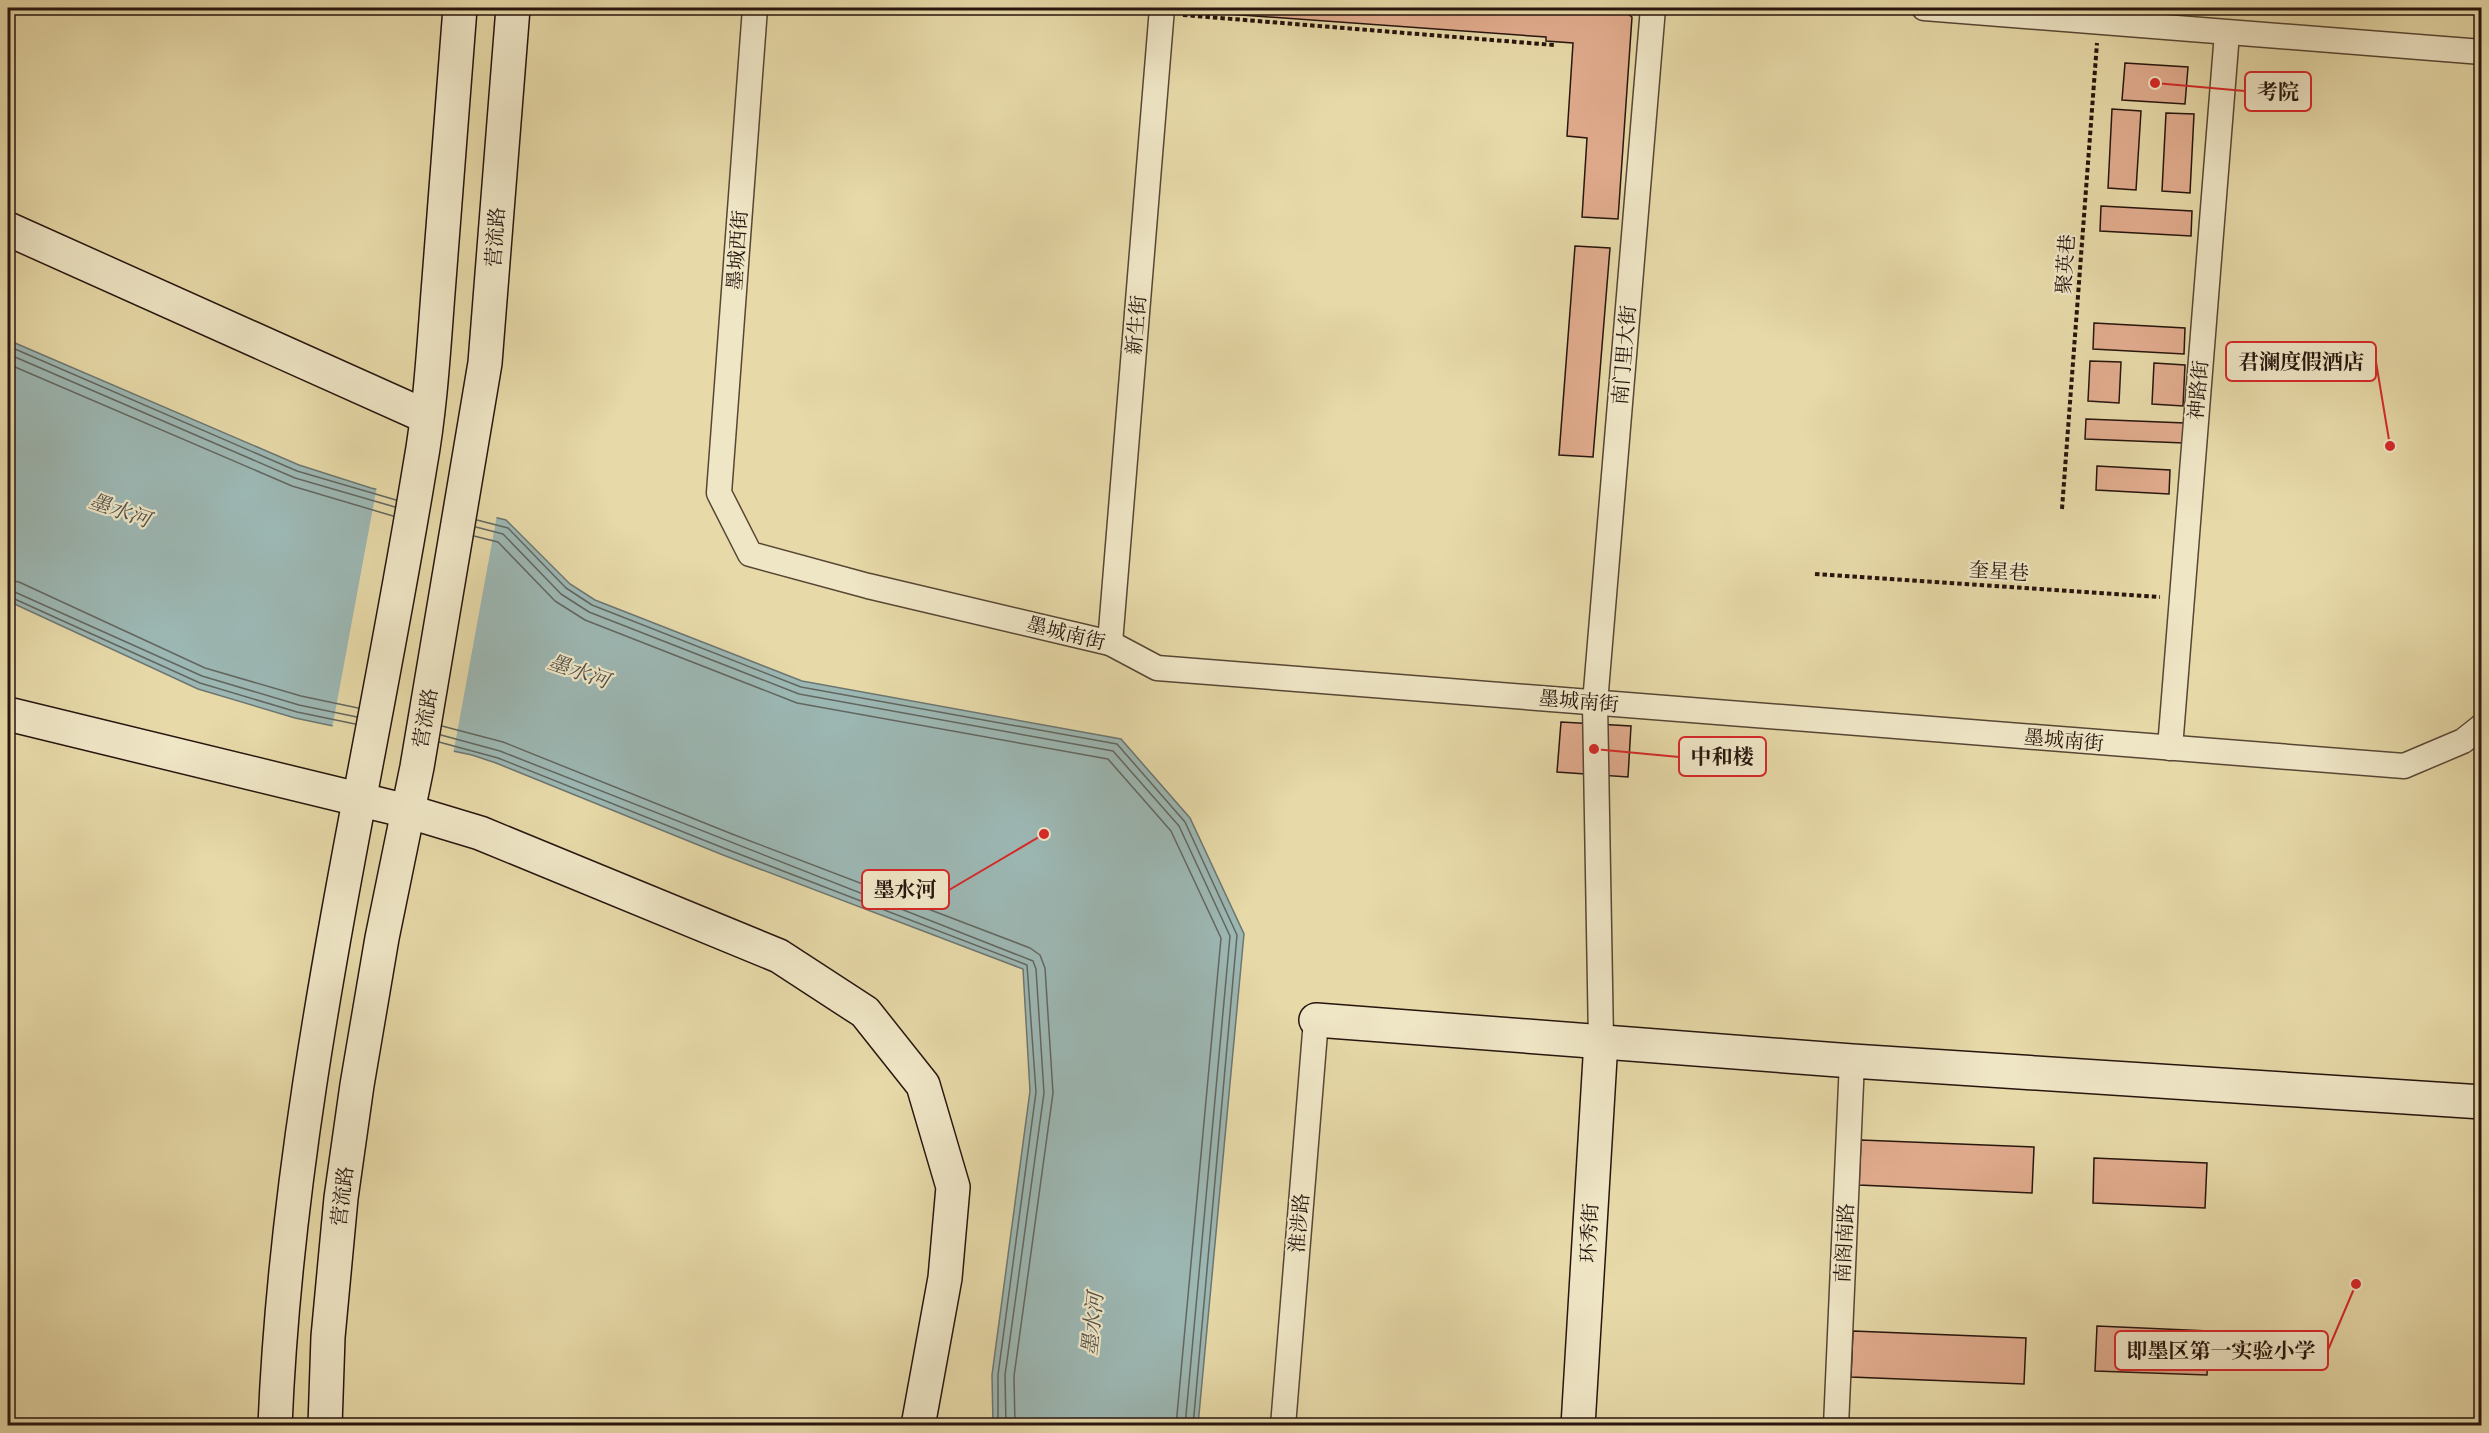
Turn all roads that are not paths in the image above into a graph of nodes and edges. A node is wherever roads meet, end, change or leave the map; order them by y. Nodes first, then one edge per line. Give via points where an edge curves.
1 (460, 8) edge
2 (513, 8) edge
3 (755, 8) edge
4 (1653, 8) edge
5 (1924, 8) edge
6 (1162, 10) edge
7 (2227, 33) junction
8 (2481, 52) edge
9 (8, 229) edge
10 (425, 416) junction
11 (719, 493) joint
12 (1110, 643) junction
13 (1595, 702) junction
14 (8, 714) edge
15 (2481, 726) edge
16 (2170, 748) junction
17 (359, 800) junction
18 (407, 810) junction
19 (1316, 1020) joint
20 (1601, 1041) junction
21 (1852, 1061) junction
22 (2481, 1102) edge
23 (276, 1425) edge
24 (325, 1425) edge
25 (918, 1425) edge
26 (1283, 1425) edge
27 (1578, 1425) edge
28 (1836, 1425) edge

1 - 10 street via 433,358
2 - 18 street, 营流路 via 485,363
3 - 11 street, 墨城西街
4 - 13 street, 南门里大街
5 - 7 street
6 - 12 street, 新生街
7 - 8 street
7 - 16 street, 神路街
9 - 10 street
10 - 17 street via 421,462
11 - 12 street, 墨城南街 via 750,554
12 - 13 street, 墨城南街 via 1157,668
13 - 16 street, 墨城南街
13 - 20 street, 南门里大街
14 - 17 street
15 - 16 street, 墨城南街 via 2463,741 2404,766
17 - 18 street
17 - 23 street via 328,964 293,1206 278,1356
18 - 24 street, 营流路 via 378,960 341,1198 328,1337
18 - 25 street via 480,833 779,956 865,1012 923,1085 953,1187 945,1278
19 - 20 street
19 - 26 street, 淮涉路
20 - 21 street
20 - 27 street, 环秀街
21 - 22 street
21 - 28 street, 南阁南路

